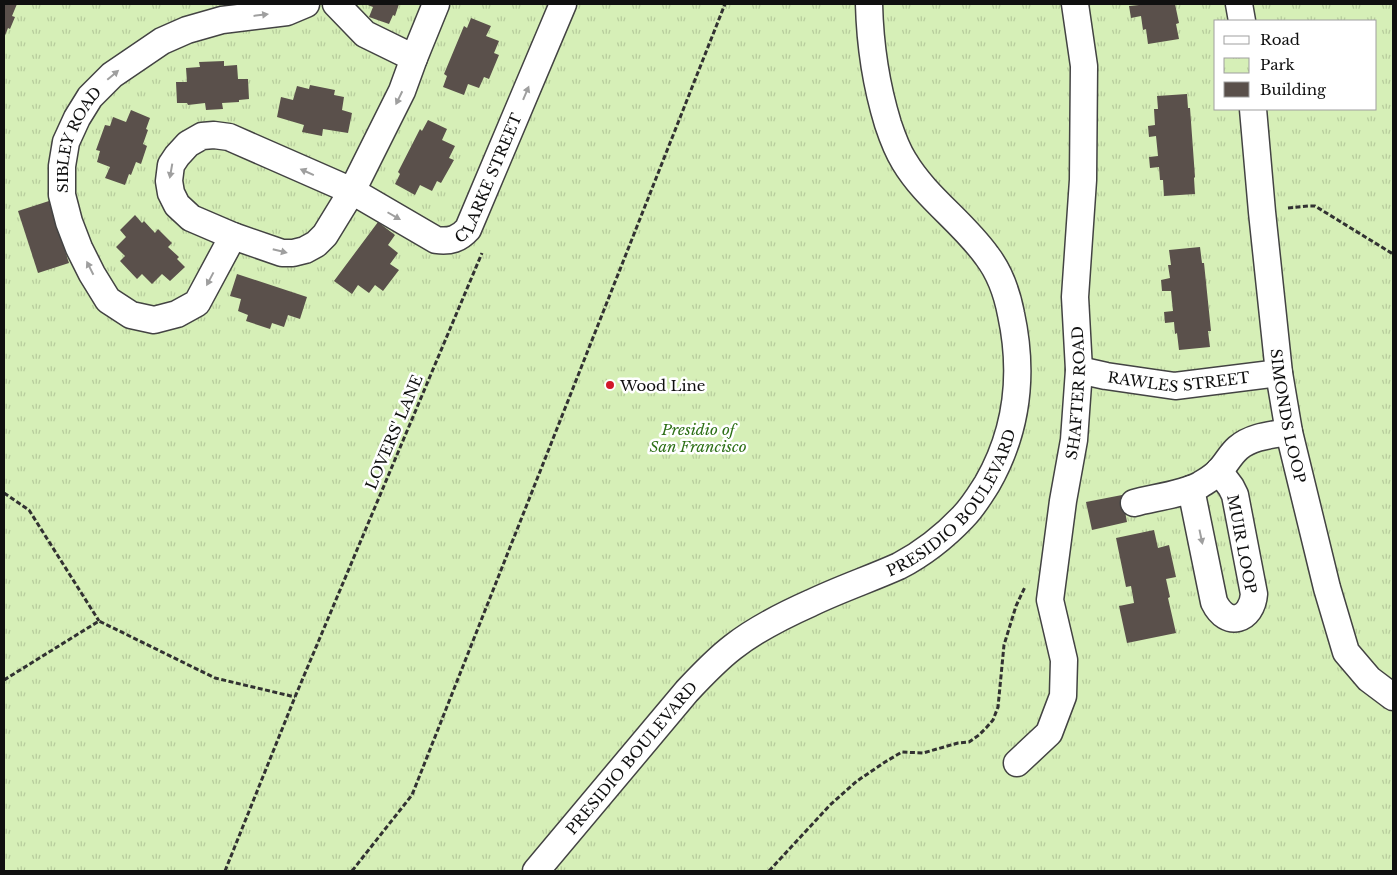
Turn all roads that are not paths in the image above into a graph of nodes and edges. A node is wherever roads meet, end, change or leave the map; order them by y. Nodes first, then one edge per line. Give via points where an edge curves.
1 (306, 4) edge
2 (336, 4) edge
3 (436, 4) edge
4 (563, 4) edge
5 (869, 4) edge
6 (1075, 4) edge
7 (1239, 4) edge
8 (1242, 20) edge
9 (414, 58) junction
10 (1253, 110) edge
11 (352, 191) junction
12 (234, 236) junction
13 (1079, 370) junction
14 (1279, 373) junction
15 (1289, 432) junction
16 (1219, 471) junction
17 (1191, 489) junction
18 (1134, 503) dead end
19 (1393, 698) edge
20 (1017, 763) dead end
21 (536, 871) edge

12 -> 1 street, SIBLEY ROAD via 197,303 177,314 154,320 131,315 108,300 92,274 69,222 62,195 66,142 90,97 131,50 222,20 287,12
2 - 9 street via 365,34
3 - 9 street
11 -> 4 street, CLARKE STREET via 436,240 448,242 461,237 468,229
5 - 21 street, PRESIDIO BOULEVARD via 878,86 903,160 922,186 972,236 989,258 1008,301 1014,326 1018,385 1006,444 995,469 965,516 925,550 900,565 783,616 733,647 710,667
6 - 13 street, SHAFTER ROAD via 1084,66 1083,180 1075,297
7 - 8 street
9 -> 11 street via 402,91
10 - 14 street, SIMONDS LOOP
12 -> 11 street via 282,252 305,250 325,235
11 -> 12 street via 229,137 202,136 188,144 171,165 171,193 177,205 191,218
13 - 14 street, RAWLES STREET via 1175,386
13 - 20 street, SHAFTER ROAD via 1074,440 1050,600 1064,660 1063,696 1048,733
14 - 15 street, SIMONDS LOOP
15 - 16 street via 1260,437 1240,446
15 - 19 street, SIMONDS LOOP via 1346,652 1369,679
16 - 17 street
17 -> 16 street, MUIR LOOP via 1214,602 1224,616 1238,618 1250,608 1254,594 1235,495
17 - 18 street

